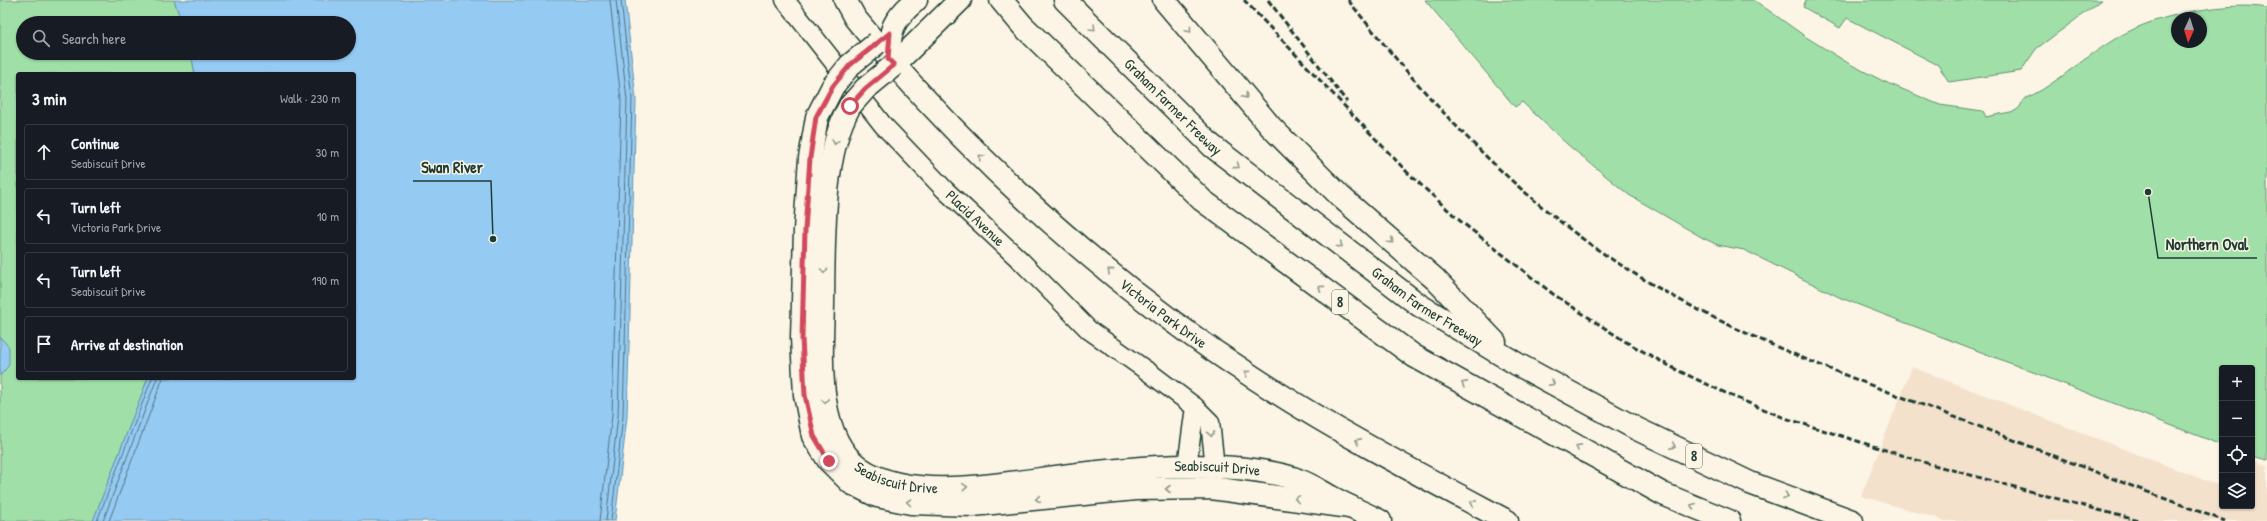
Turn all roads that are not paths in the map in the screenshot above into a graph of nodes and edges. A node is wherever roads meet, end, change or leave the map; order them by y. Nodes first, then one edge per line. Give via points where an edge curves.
1 (785, 0) edge
2 (916, 0) edge
3 (1001, 0) edge
4 (1065, 0) edge
5 (1164, 0) edge
6 (850, 9) edge
7 (949, 10) edge
8 (887, 50) junction
9 (1517, 364) junction
10 (1195, 407) junction
11 (1187, 466) junction
12 (1215, 467) junction
13 (1350, 507) junction
14 (1380, 521) edge
15 (1507, 521) edge
16 (1729, 521) edge
17 (1852, 521) edge

1 - 10 street, Placid Avenue via 883,125 945,190 1021,261 1088,330
2 - 8 main road via 893,24
16 -> 3 main road, 8 via 1663,494 1414,356 1202,200 1023,26
4 -> 9 main road, Graham Farmer Freeway / 8 via 1212,146 1419,305
5 -> 9 main road via 1271,127 1341,197 1435,279
6 - 8 main road, Victoria Park Drive
7 - 8 main road, Seabiscuit Drive
7 - 8 main road via 904,32
8 -> 11 main road, Seabiscuit Drive, bridge via 865,89 842,118 835,140 826,201 821,369 828,417 841,447 859,467 883,479 916,487 1007,484 1077,474
13 -> 8 main road, Seabiscuit Drive, bridge via 1210,488 1135,489 973,505 911,503 876,496 851,483 829,461 814,436 805,395 802,338 810,158 816,117 833,86 850,65
15 -> 8 main road, Victoria Park Drive via 1343,433 1255,379 1136,293 1009,185 936,112
9 -> 17 main road, Graham Farmer Freeway / 8 via 1637,429 1750,483
10 - 11 street
10 -> 12 street, Placid Avenue via 1210,422
11 - 12 main road, Seabiscuit Drive
12 - 13 main road, Seabiscuit Drive via 1236,468 1298,479
13 - 14 main road, Seabiscuit Drive

